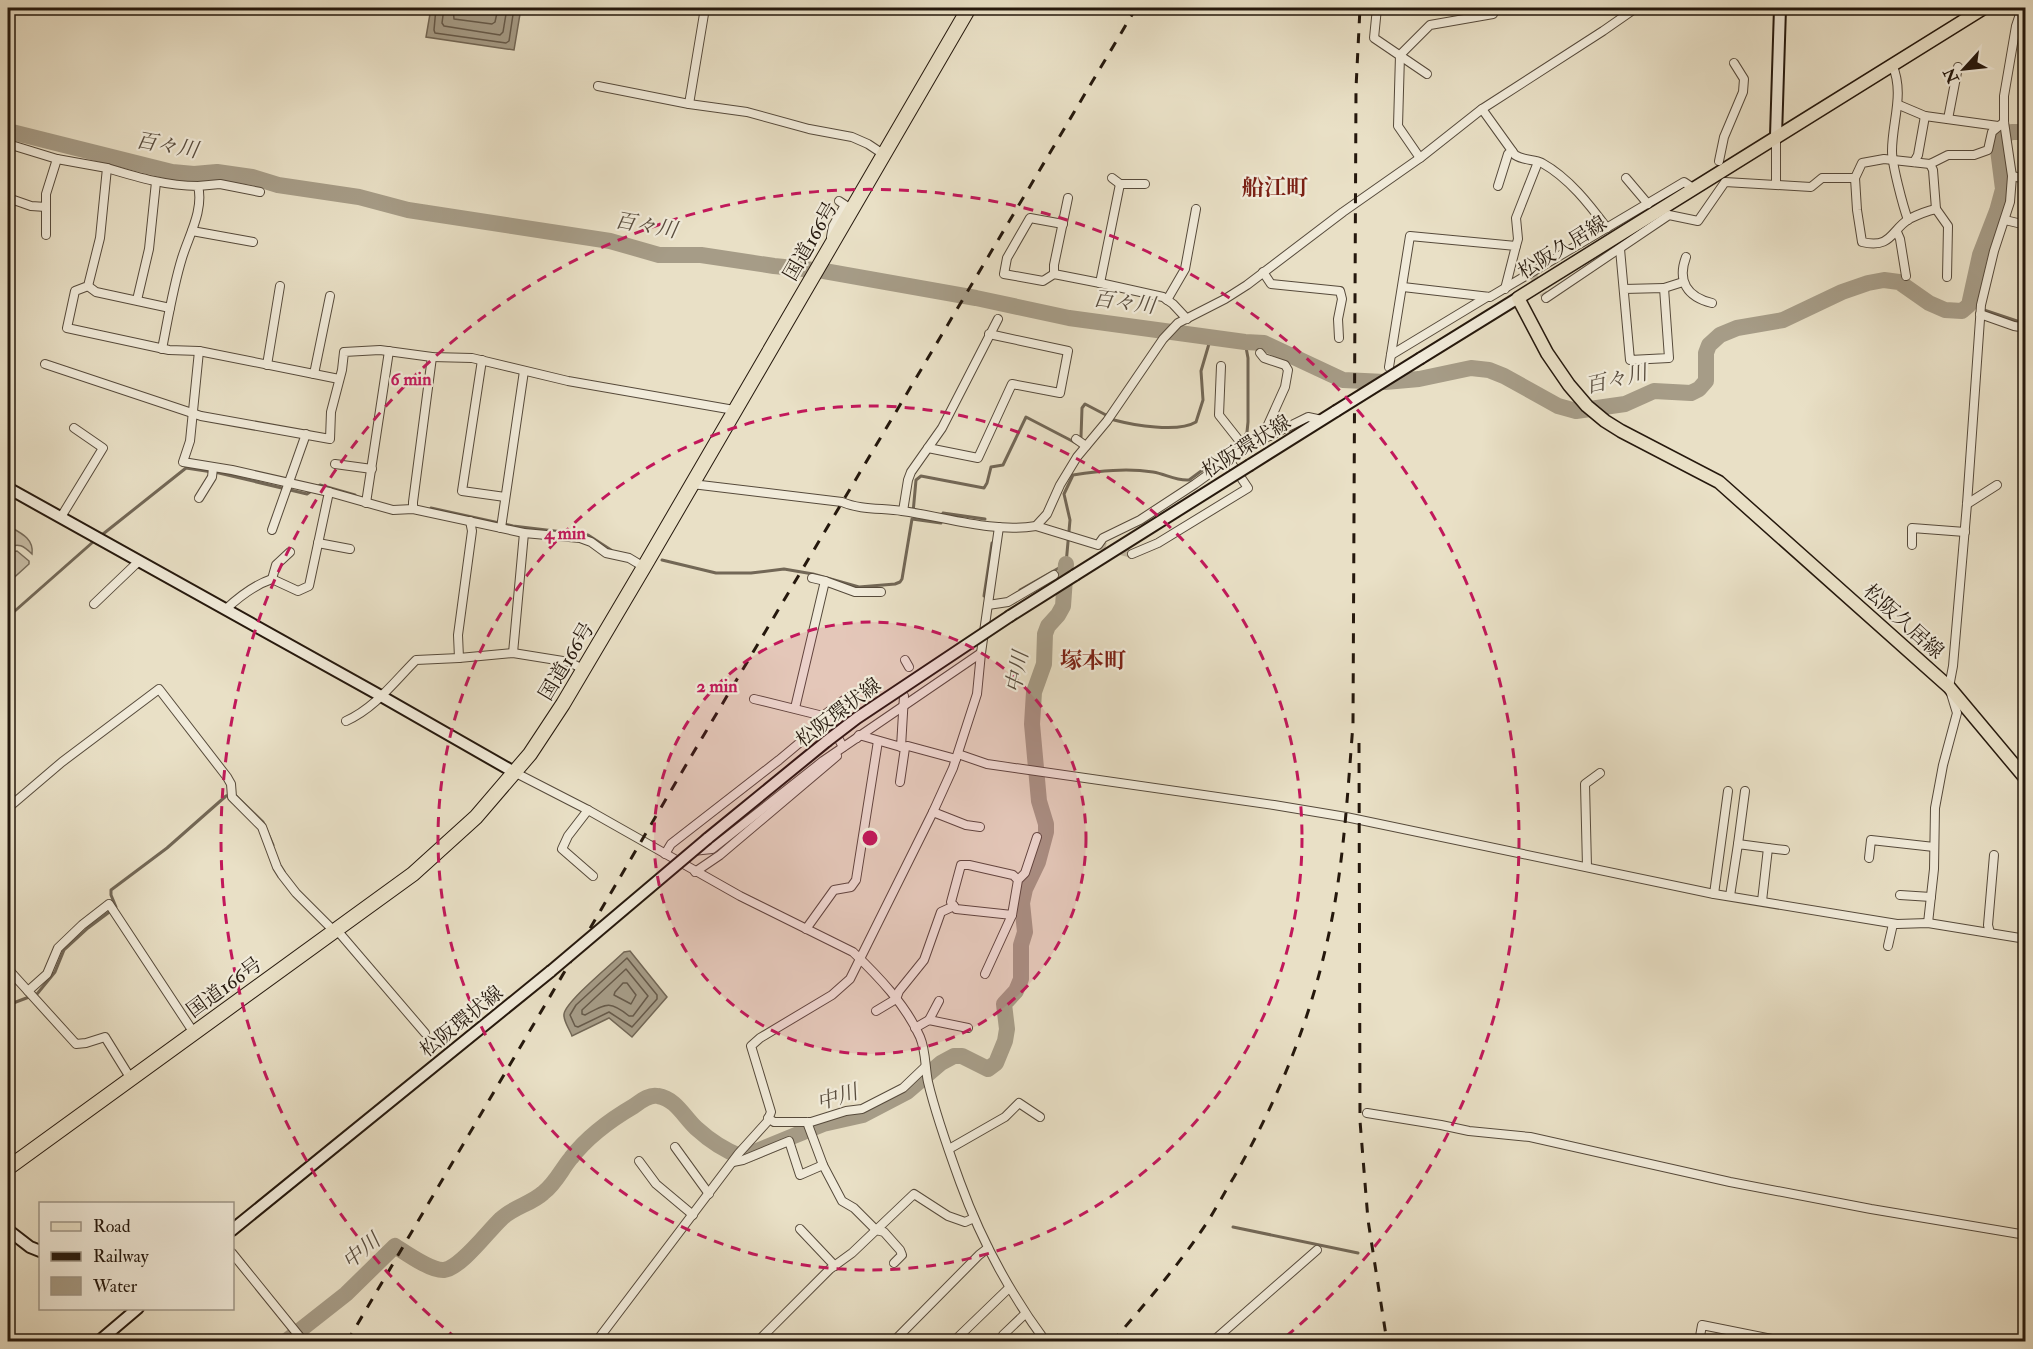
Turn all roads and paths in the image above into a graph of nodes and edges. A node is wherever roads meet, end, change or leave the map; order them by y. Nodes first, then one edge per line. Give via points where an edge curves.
1 (705, 8) edge
2 (969, 8) edge
3 (1377, 8) edge
4 (1492, 8) edge
5 (1636, 8) edge
6 (1780, 8) edge
7 (1984, 8) edge
8 (2022, 8) edge
9 (1400, 55) junction
10 (1734, 63) dead end
11 (1892, 64) junction
12 (1958, 67) dead end
13 (1427, 74) dead end
14 (598, 86) dead end
15 (689, 104) junction
16 (1899, 105) junction
17 (1482, 110) junction
18 (1925, 116) junction
19 (1948, 119) junction
20 (2002, 124) junction
21 (1776, 136) junction
22 (8, 144) edge
23 (1512, 150) junction
24 (883, 154) junction
25 (1420, 158) junction
26 (57, 159) junction
27 (1719, 161) dead end
28 (1894, 161) junction
29 (1538, 162) junction
30 (1914, 162) junction
31 (1930, 164) junction
32 (107, 168) junction
33 (2012, 176) junction
34 (1112, 178) dead end
35 (1626, 178) dead end
36 (1855, 178) junction
37 (2025, 179) edge
38 (156, 182) junction
39 (1120, 184) junction
40 (1145, 184) dead end
41 (1776, 184) junction
42 (198, 186) junction
43 (1498, 186) dead end
44 (1693, 188) junction
45 (260, 192) dead end
46 (8, 198) edge
47 (1068, 198) dead end
48 (839, 201) dead end
49 (1648, 204) junction
50 (46, 207) junction
51 (1196, 209) dead end
52 (1936, 209) junction
53 (1908, 220) junction
54 (2005, 220) junction
55 (1063, 224) junction
56 (2025, 225) edge
57 (1606, 228) junction
58 (192, 231) junction
59 (1897, 232) junction
60 (46, 235) dead end
61 (253, 242) dead end
62 (1516, 246) junction
63 (830, 248) junction
64 (1620, 249) junction
65 (1686, 257) dead end
66 (1263, 272) junction
67 (1054, 274) junction
68 (1906, 276) dead end
69 (1947, 277) dead end
70 (1683, 282) junction
71 (1100, 283) junction
72 (88, 286) junction
73 (280, 286) dead end
74 (1403, 287) junction
75 (1664, 288) junction
76 (1505, 289) junction
77 (1624, 289) junction
78 (330, 296) dead end
79 (1488, 297) junction
80 (1518, 298) junction
81 (1546, 298) dead end
82 (136, 300) junction
83 (1167, 300) junction
84 (1712, 303) dead end
85 (170, 308) junction
86 (1981, 311) junction
87 (998, 319) dead end
88 (1186, 319) junction
89 (2025, 328) edge
90 (989, 334) junction
91 (1339, 338) dead end
92 (162, 349) junction
93 (199, 351) junction
94 (389, 351) junction
95 (1260, 354) dead end
96 (1391, 355) junction
97 (432, 357) junction
98 (482, 360) junction
99 (45, 364) dead end
100 (267, 364) junction
101 (1221, 366) dead end
102 (1389, 367) dead end
103 (524, 370) junction
104 (314, 374) junction
105 (339, 379) junction
106 (734, 410) junction
107 (193, 414) junction
108 (1322, 420) junction
109 (74, 428) dead end
110 (306, 434) junction
111 (1269, 436) junction
112 (1244, 447) junction
113 (928, 448) junction
114 (1228, 460) junction
115 (335, 464) dead end
116 (372, 469) junction
117 (213, 471) junction
118 (692, 484) junction
119 (1997, 485) dead end
120 (288, 487) junction
121 (8, 488) edge
122 (328, 492) junction
123 (505, 497) junction
124 (199, 498) dead end
125 (366, 503) junction
126 (1967, 504) junction
127 (413, 509) junction
128 (910, 512) junction
129 (61, 518) junction
130 (470, 521) junction
131 (501, 524) junction
132 (1036, 526) junction
133 (999, 527) junction
134 (272, 530) dead end
135 (1965, 532) junction
136 (524, 533) junction
137 (318, 543) junction
138 (1912, 545) dead end
139 (350, 549) dead end
140 (290, 552) dead end
141 (1132, 554) tunnel mouth
142 (139, 561) junction
143 (644, 567) junction
144 (1054, 575) dead end
145 (812, 578) dead end
146 (272, 579) junction
147 (825, 582) junction
148 (881, 592) dead end
149 (94, 604) dead end
150 (988, 605) junction
151 (226, 609) junction
152 (513, 652) junction
153 (981, 653) junction
154 (459, 658) junction
155 (583, 669) junction
156 (1949, 687) junction
157 (381, 696) junction
158 (904, 696) dead end
159 (852, 697) dead end
160 (754, 699) dead end
161 (903, 705) junction
162 (795, 708) junction
163 (826, 718) junction
164 (346, 721) dead end
165 (860, 735) junction
166 (878, 741) junction
167 (843, 747) junction
168 (903, 748) junction
169 (957, 756) junction
170 (514, 772) junction
171 (1600, 772) dead end
172 (2025, 779) edge
173 (900, 782) dead end
174 (1728, 791) dead end
175 (1745, 791) dead end
176 (8, 808) edge
177 (588, 810) junction
178 (933, 812) junction
179 (980, 827) dead end
180 (1037, 837) dead end
181 (1738, 844) junction
182 (1934, 847) junction
183 (1768, 848) junction
184 (1785, 850) dead end
185 (693, 851) junction
186 (665, 854) junction
187 (1994, 855) dead end
188 (1869, 858) dead end
189 (1587, 867) junction
190 (695, 872) junction
191 (593, 876) dead end
192 (1018, 880) junction
193 (1714, 894) junction
194 (1900, 895) dead end
195 (1730, 896) junction
196 (1931, 897) junction
197 (1762, 901) junction
198 (954, 906) junction
199 (1012, 915) junction
200 (1928, 923) junction
201 (1893, 924) junction
202 (806, 929) junction
203 (335, 930) junction
204 (1990, 933) junction
205 (2025, 939) edge
206 (1888, 946) dead end
207 (860, 959) junction
208 (8, 969) edge
209 (985, 974) dead end
210 (29, 992) junction
211 (896, 999) junction
212 (939, 1001) dead end
213 (876, 1011) dead end
214 (929, 1020) junction
215 (915, 1028) junction
216 (968, 1028) dead end
217 (194, 1033) junction
218 (424, 1033) dead end
219 (925, 1069) junction
220 (131, 1078) junction
221 (1367, 1113) dead end
222 (1040, 1117) dead end
223 (768, 1118) junction
224 (807, 1122) junction
225 (675, 1147) dead end
226 (949, 1149) junction
227 (736, 1158) junction
228 (639, 1161) dead end
229 (823, 1166) junction
230 (8, 1168) edge
231 (708, 1194) junction
232 (693, 1215) junction
233 (974, 1218) junction
234 (234, 1228) edge
235 (800, 1229) dead end
236 (8, 1230) edge
237 (876, 1230) junction
238 (2025, 1235) edge
239 (988, 1248) junction
240 (1317, 1250) dead end
241 (39, 1251) edge
242 (234, 1255) edge
243 (894, 1263) dead end
244 (835, 1266) junction
245 (1009, 1288) junction
246 (136, 1310) edge
247 (1025, 1314) junction
248 (300, 1335) edge
249 (1003, 1335) dead end
250 (98, 1341) edge
251 (597, 1341) edge
252 (757, 1341) edge
253 (893, 1341) edge
254 (953, 1341) edge
255 (1046, 1341) edge
256 (1212, 1341) edge
257 (1699, 1341) edge
258 (1787, 1341) edge

1 - 15 street
2 - 24 highway, 国道166号
3 - 9 street via 1374,38
4 - 9 street via 1493,14 1430,25
5 - 17 street
6 - 21 main road
7 - 11 main road, 松阪久居線
8 - 20 street via 2006,80
9 - 13 street
9 - 25 street via 1398,126
10 - 27 street via 1745,85 1724,137
11 - 16 street via 1898,77
11 - 21 main road, 松阪久居線
12 - 19 street
14 - 15 street
15 - 24 street via 747,112 852,137
16 - 18 street
16 - 28 street
17 - 23 street
17 - 25 street
18 - 19 street
18 - 30 street
19 - 20 street
20 - 31 street via 1992,132 1988,150 1982,154 1948,156
20 - 33 street
21 - 41 street
21 - 44 main road, 松阪久居線
22 - 26 street
23 - 29 street via 1522,159
23 - 43 street
24 - 63 highway, 国道166号
25 - 66 street
26 - 32 street
26 - 50 street
28 - 30 street
28 - 36 street via 1862,163
28 - 53 street
29 - 57 street via 1578,193
29 - 62 street via 1516,218
30 - 31 street
31 - 52 street
32 - 38 street
32 - 72 street via 100,238
33 - 37 street
33 - 54 street
34 - 39 street
35 - 49 street
36 - 41 street via 1822,178 1810,188
36 - 59 street via 1862,242 1887,241
38 - 42 street
38 - 82 street via 148,249
39 - 40 street
39 - 71 street
41 - 64 street via 1725,182 1698,221 1669,215
42 - 45 street via 220,184
42 - 58 street via 200,196
44 - 49 street via 1684,182
44 - 80 main road, 松阪久居線
46 - 50 street
47 - 55 street
48 - 63 street via 845,205 833,226
49 - 57 street
50 - 60 street
51 - 83 street via 1185,269
52 - 53 street
52 - 69 street via 1948,226
53 - 59 street
54 - 56 street
54 - 86 street
55 - 67 street
55 - 67 street via 1030,218 1007,258 1004,274 1042,281
57 - 76 street
58 - 61 street
58 - 85 street
59 - 68 street
62 - 74 street via 1410,236
62 - 76 street
63 - 106 highway, 国道166号
64 - 77 street
64 - 81 street
65 - 70 street
66 - 88 street via 1225,299
66 - 91 street via 1271,284 1340,291
67 - 71 street
70 - 75 street
70 - 84 street via 1690,293
71 - 83 street
72 - 82 street via 96,292
72 - 92 street via 75,291 67,328
73 - 100 street
74 - 79 street
74 - 96 street
75 - 77 street
75 - 77 street via 1669,358 1630,360
76 - 79 street
78 - 104 street
79 - 96 street
80 - 108 main road, 松阪環状線, bridge
80 - 156 main road, 松阪久居線 via 1547,353 1587,406 1653,450 1719,482
82 - 85 street
83 - 88 street
85 - 92 street
86 - 89 street
86 - 126 street
87 - 90 street
88 - 132 street via 1163,339 1107,421 1081,442 1043,520
90 - 113 street
90 - 113 street via 1068,351 1060,393 1012,384 978,458
92 - 93 street
93 - 100 street
93 - 107 street
94 - 97 street
94 - 105 street via 344,352
94 - 116 street
95 - 111 street via 1288,370 1285,387 1267,427
96 - 102 street
97 - 98 street
97 - 127 street
98 - 103 street
98 - 123 street via 462,491
99 - 107 street
100 - 104 street
101 - 112 street via 1219,415
103 - 106 street
103 - 123 street
104 - 105 street
105 - 110 street via 331,412 330,439
106 - 118 highway, 国道166号
107 - 110 street
107 - 117 street via 183,462
108 - 111 street via 1308,417
108 - 185 main road, 松阪環状線, bridge via 856,717
109 - 129 street via 103,448
110 - 120 street
111 - 112 street
112 - 114 street
113 - 128 street via 908,480
114 - 132 street via 1140,520 1103,538 1098,545
114 - 141 street via 1248,488 1158,543
115 - 116 street
116 - 125 street
117 - 120 street via 232,470
117 - 124 street
118 - 128 street
118 - 143 highway, 国道166号
119 - 126 street
120 - 122 street
120 - 134 street
121 - 129 main road
122 - 125 street
122 - 137 street
123 - 131 street
125 - 127 street via 393,510
126 - 135 street
127 - 130 street
128 - 133 street
129 - 142 main road
130 - 131 street
130 - 154 street
131 - 136 street
132 - 133 street
133 - 150 street
135 - 138 street via 1912,528
135 - 156 street
136 - 143 street via 580,538
136 - 152 street
137 - 139 street
137 - 146 street via 309,586 298,591
140 - 146 street via 276,565
142 - 149 street
142 - 151 main road
143 - 155 highway, 国道166号
144 - 150 street via 1008,602
145 - 147 street
146 - 151 street
147 - 148 street via 855,592
147 - 162 street
150 - 153 street
151 - 157 main road
152 - 154 street
152 - 155 street via 569,662
153 - 161 street
153 - 169 street via 977,694
154 - 157 street via 416,660
155 - 170 highway, 国道166号 via 548,729
156 - 172 main road, 松阪久居線
156 - 182 street via 1957,713 1935,808
157 - 164 street
157 - 170 main road
158 - 161 street
159 - 163 street
160 - 162 street
161 - 165 street
161 - 168 street
162 - 163 street
163 - 167 street
163 - 186 street via 671,844
165 - 166 street
165 - 167 street
165 - 190 street
166 - 168 street
166 - 202 street via 856,880 852,887 834,890
167 - 185 street via 712,849
168 - 169 street
168 - 173 street
169 - 178 street
169 - 189 street via 987,764 1346,817
170 - 177 street
170 - 203 highway, 国道166号 via 476,817 413,874
171 - 189 street via 1585,784
174 - 193 street
175 - 181 street
176 - 203 street via 159,689 228,777 231,792 262,827 282,875
177 - 186 street
177 - 191 street via 562,849
178 - 179 street
178 - 207 street
180 - 192 street via 1025,873
181 - 183 street
181 - 195 street
182 - 188 street via 1871,840
182 - 196 street
183 - 184 street
183 - 197 street
185 - 234 main road, 松阪環状線, bridge
186 - 190 street
187 - 204 street
189 - 193 street
190 - 202 street
192 - 198 street via 961,866 951,902
192 - 199 street
193 - 195 street
194 - 196 street
195 - 197 street
196 - 200 street
197 - 201 street
198 - 199 street via 971,912
198 - 211 street via 941,912 924,960
199 - 209 street
200 - 201 street
200 - 204 street
201 - 206 street
202 - 207 street
203 - 217 highway, 国道166号
203 - 218 street
204 - 205 street
207 - 211 street
207 - 223 street via 832,995 751,1046 771,1112
208 - 210 street
210 - 217 street via 47,974 58,948 109,904
210 - 220 street via 76,1044 105,1037
211 - 213 street
211 - 215 street
212 - 214 street
214 - 215 street
214 - 216 street
215 - 219 street
217 - 220 highway, 国道166号
219 - 224 street via 903,1088 862,1110
219 - 226 street
220 - 230 highway, 国道166号
221 - 238 street via 1530,1137 1730,1182
222 - 226 street via 1019,1103 1005,1117
223 - 224 street via 774,1122
223 - 227 street
224 - 229 street
225 - 231 street
226 - 233 street
227 - 229 street via 743,1160 789,1141 800,1175
227 - 231 street
228 - 232 street via 656,1184
229 - 237 street via 842,1201
231 - 232 street
232 - 251 street
233 - 237 street via 965,1222 948,1216 914,1194
233 - 239 street
235 - 244 street
236 - 241 main road
237 - 243 street via 884,1232 900,1250 902,1255
237 - 244 street
239 - 245 street
239 - 253 street
240 - 256 street
242 - 248 street
244 - 252 street
245 - 247 street
245 - 254 street
246 - 250 main road
247 - 249 street
247 - 255 street
257 - 258 street via 1702,1325

